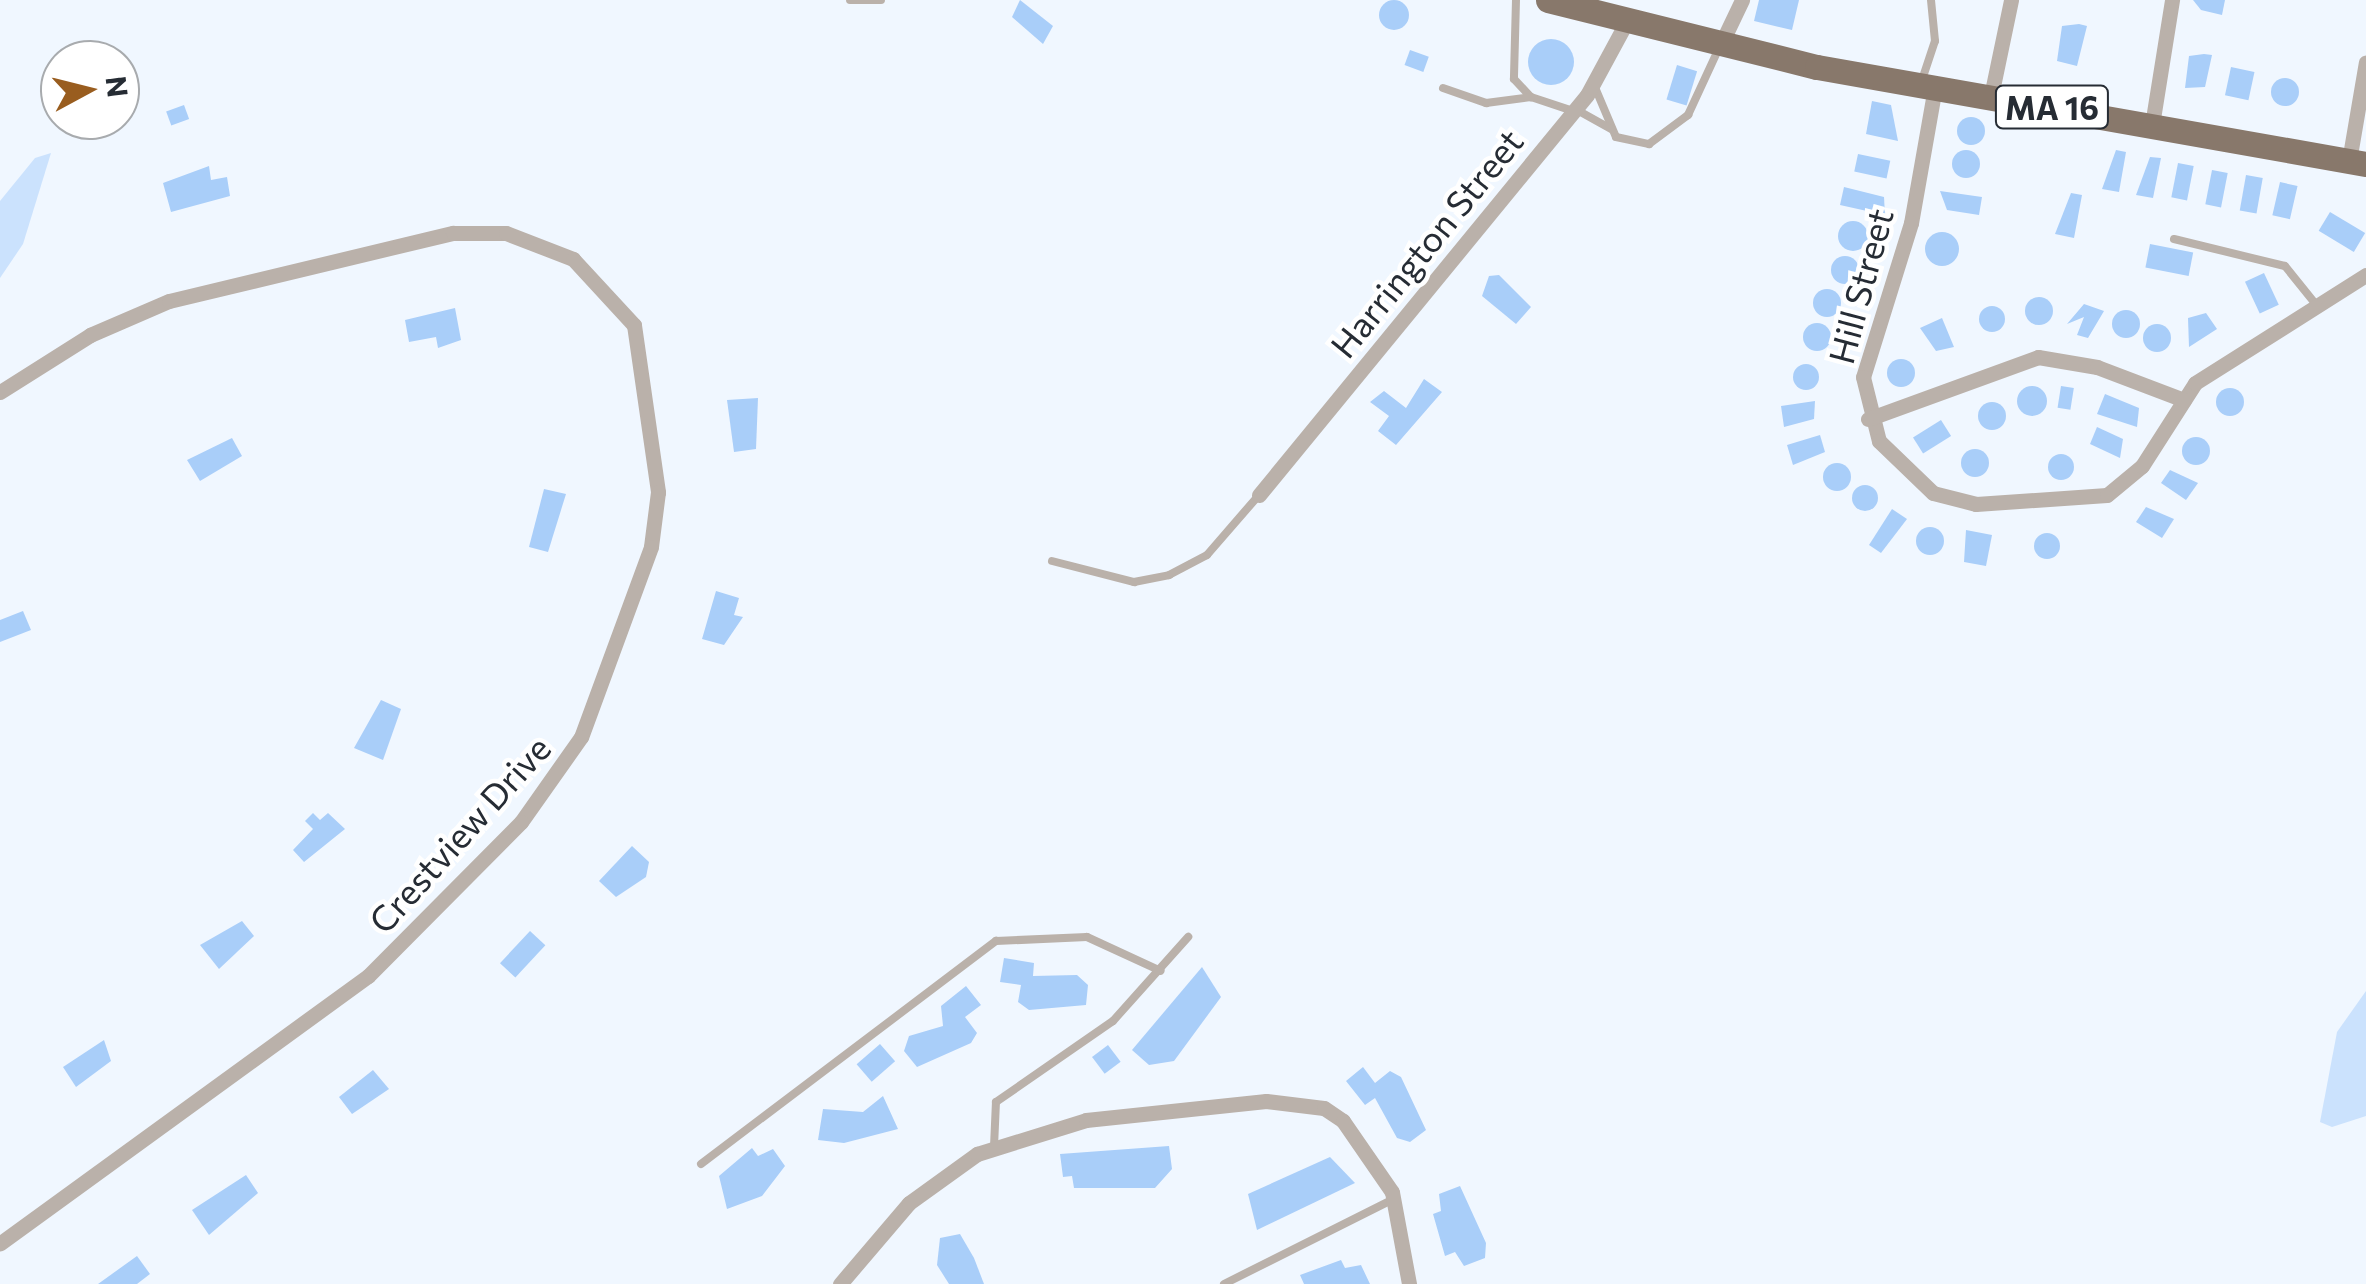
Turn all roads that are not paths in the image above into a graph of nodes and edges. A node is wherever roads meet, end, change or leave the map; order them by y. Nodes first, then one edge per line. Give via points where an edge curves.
1 (850, 0) edge
2 (881, 0) edge
3 (1516, 0) edge
4 (1548, 0) edge
5 (1742, 0) edge
6 (1932, 0) edge
7 (2011, 0) edge
8 (2172, 0) edge
9 (1628, 21) junction
10 (1730, 46) junction
11 (2366, 62) edge
12 (1594, 86) junction
13 (1928, 86) junction
14 (1443, 88) dead end
15 (1991, 96) junction
16 (1531, 97) junction
17 (1574, 110) junction
18 (2152, 125) junction
19 (1611, 129) junction
20 (2358, 163) edge
21 (2174, 239) dead end
22 (2366, 275) edge
23 (2318, 307) junction
24 (0, 392) edge
25 (2184, 400) junction
26 (1868, 419) junction
27 (1260, 496) joint
28 (1052, 561) dead end
29 (1188, 937) dead end
30 (1161, 971) junction
31 (994, 1147) junction
32 (701, 1164) dead end
33 (1394, 1200) junction
34 (0, 1243) edge
35 (842, 1283) edge
36 (1224, 1284) edge
37 (1409, 1284) edge

1 - 2 lane
3 - 16 lane via 1514,79
4 - 9 main road, MA 16
5 - 10 street
6 - 13 lane via 1936,42
7 - 15 street
8 - 18 street
9 - 10 main road, MA 16
9 - 12 street, Harrington Street
10 - 13 main road, MA 16
10 - 19 lane via 1698,100 1663,136 1632,146
11 - 20 street
12 - 17 street, Harrington Street
12 - 19 lane
13 - 15 main road, MA 16
13 - 26 street, Hill Street via 1911,223 1866,354
14 - 16 lane via 1486,103
15 - 18 main road, MA 16
16 - 17 lane
17 - 19 lane
17 - 27 street, Harrington Street
18 - 20 main road, MA 16
21 - 23 lane via 2285,266
22 - 23 street, Hill Street
23 - 25 street, Hill Street via 2216,366
24 - 34 street, Crestview Drive via 169,301 453,233 506,233 573,260 634,325 658,492 651,546 582,737 521,822 368,976
25 - 26 street via 2098,367 2038,357
25 - 26 street, Hill Street via 2123,486 2078,501 1954,501 1910,478
27 - 28 lane via 1207,555 1170,575 1134,582
29 - 30 lane
30 - 31 lane via 1113,1020 996,1102
30 - 32 lane via 1087,937 996,941
31 - 33 street via 1086,1120 1300,1102 1343,1121
31 - 35 street via 919,1194
33 - 36 lane
33 - 37 street

